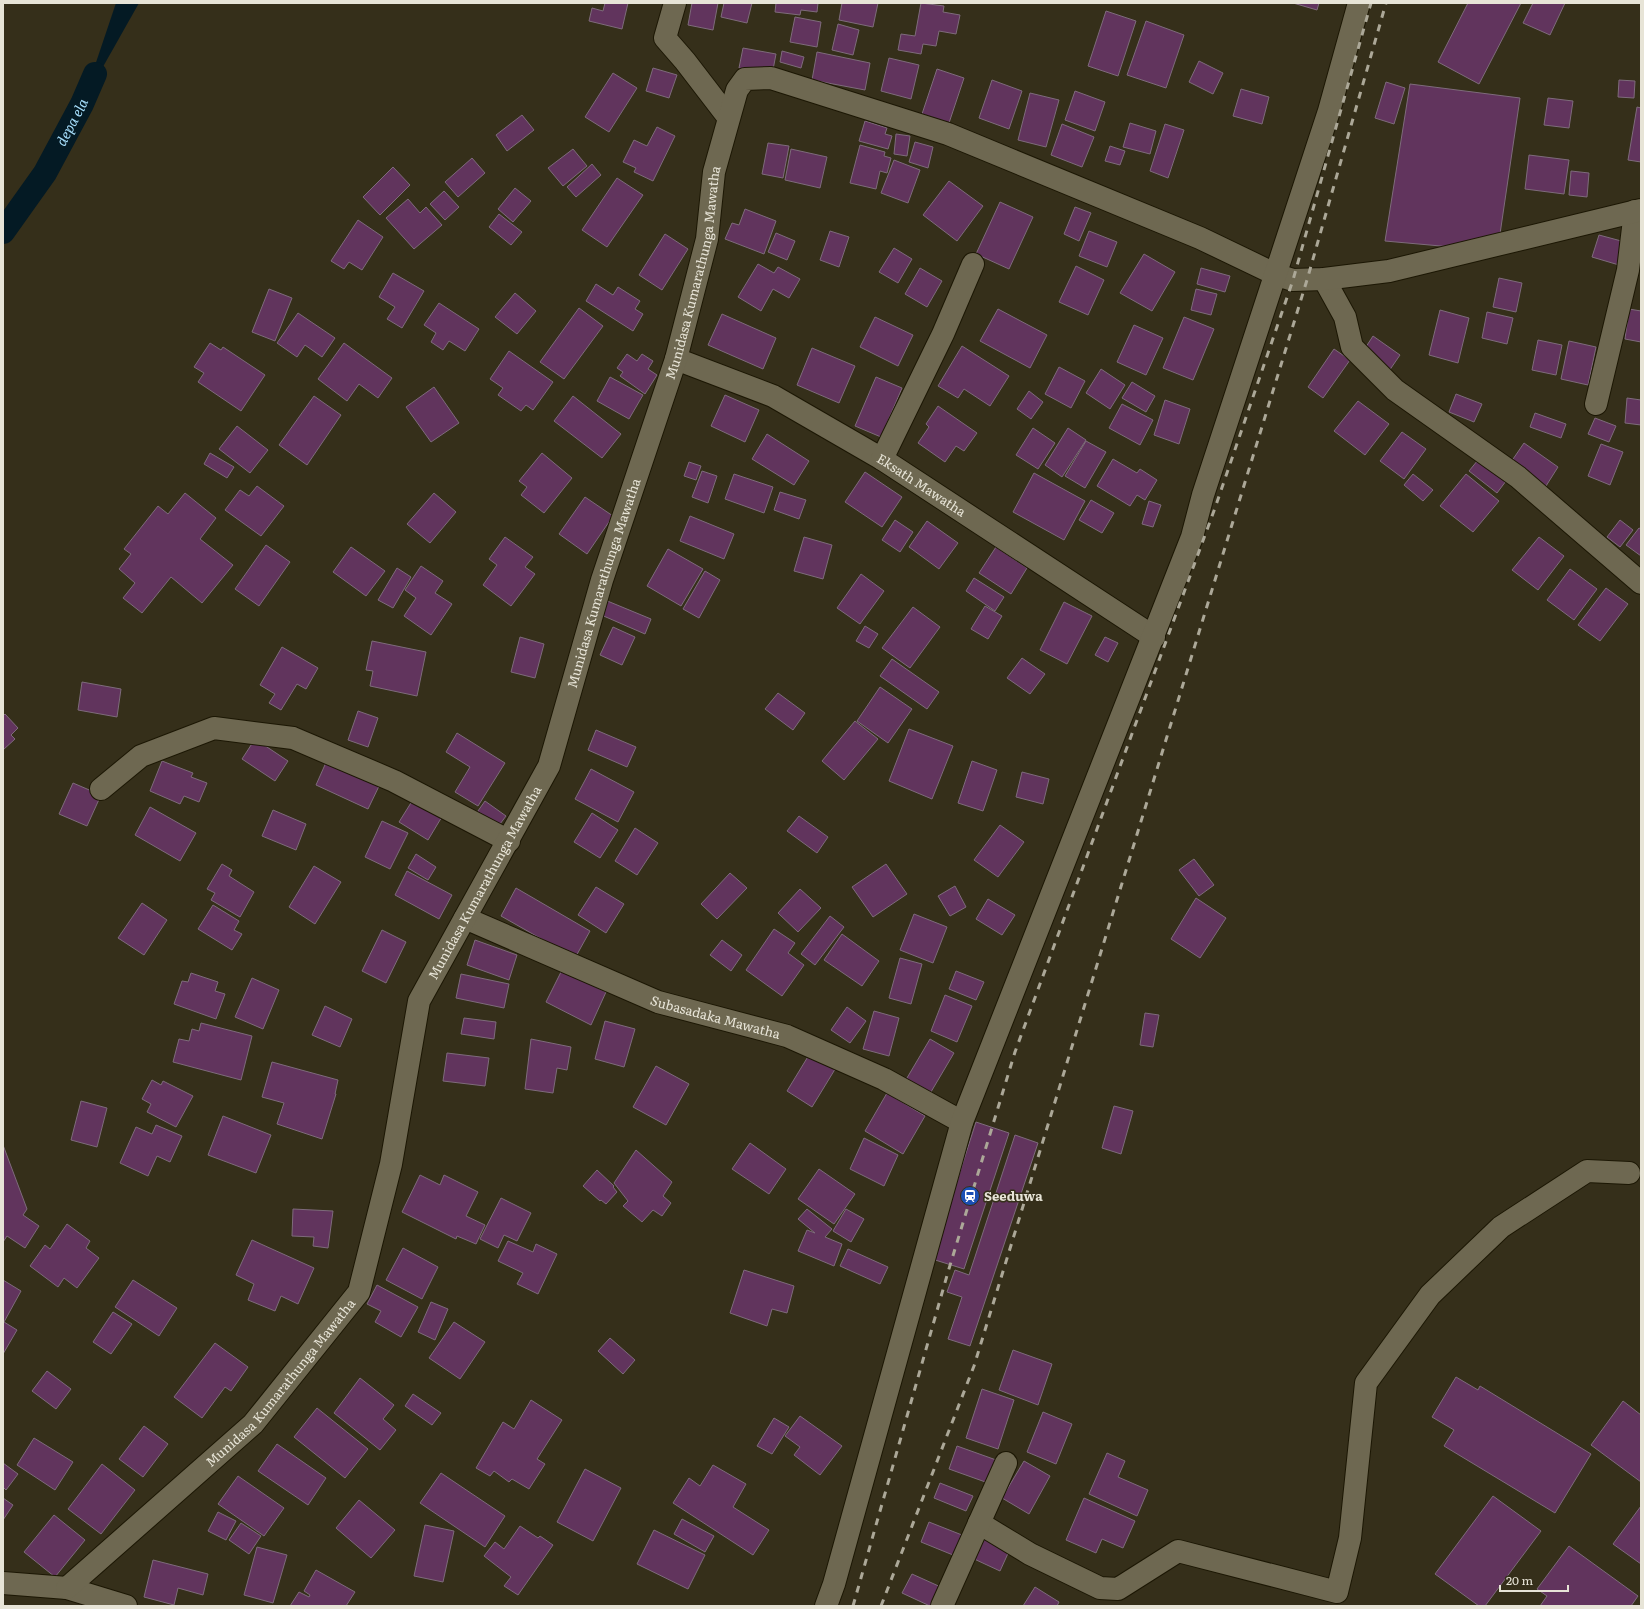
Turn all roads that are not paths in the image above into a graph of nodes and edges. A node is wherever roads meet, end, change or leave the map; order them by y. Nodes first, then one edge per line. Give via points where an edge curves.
1 (674, 3) edge
2 (1359, 3) edge
3 (728, 117) junction
4 (1638, 210) edge
5 (973, 264) dead end
6 (1277, 275) junction
7 (1324, 279) junction
8 (676, 359) junction
9 (1596, 404) dead end
10 (882, 459) junction
11 (1641, 583) edge
12 (1154, 637) junction
13 (101, 789) dead end
14 (509, 841) junction
15 (465, 918) junction
16 (962, 1122) junction
17 (1629, 1173) dead end
18 (1006, 1463) dead end
19 (979, 1523) junction
20 (3, 1583) edge
21 (66, 1588) junction
22 (126, 1606) edge
23 (826, 1606) edge
24 (942, 1606) edge

1 - 3 street via 665,38
2 - 6 street via 1329,112
3 - 6 street, Munidasa Kumarathunga Mawatha via 737,90 745,79 771,78 948,134 1200,238
3 - 8 street, Munidasa Kumarathunga Mawatha via 714,172 707,238
4 - 7 street via 1390,271
4 - 9 street via 1628,270
5 - 10 street via 943,334
6 - 7 street via 1293,280
6 - 12 street via 1202,495 1192,537
7 - 11 street via 1344,317 1352,347 1395,390 1518,477
8 - 10 street, Eksath Mawatha via 773,396
8 - 14 street, Munidasa Kumarathunga Mawatha via 602,580 549,766
10 - 12 street, Eksath Mawatha
12 - 16 street
13 - 14 street via 141,756 214,728 293,738 394,782
14 - 15 street, Munidasa Kumarathunga Mawatha
15 - 16 street, Subasadaka Mawatha via 658,1002 788,1036 884,1079
15 - 21 street, Munidasa Kumarathunga Mawatha via 419,1001 391,1164 359,1292 253,1424
16 - 23 street
17 - 19 street via 1587,1171 1501,1227 1430,1295 1366,1383 1350,1538 1337,1592 1178,1551 1118,1589 1100,1588 1030,1554
18 - 19 street
19 - 24 street
20 - 21 street
21 - 22 street

